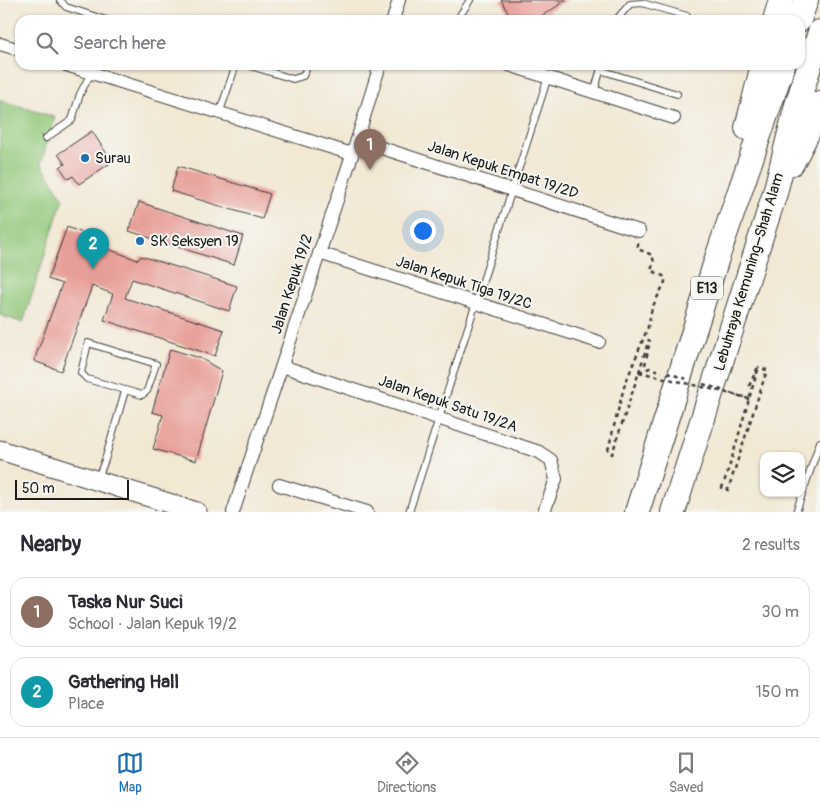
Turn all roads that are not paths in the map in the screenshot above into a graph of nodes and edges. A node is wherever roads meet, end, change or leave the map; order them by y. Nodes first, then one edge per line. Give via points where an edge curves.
1 (60, 0) edge
2 (399, 0) edge
3 (470, 0) edge
4 (780, 0) edge
5 (806, 0) edge
6 (91, 15) edge
7 (394, 15) edge
8 (460, 15) edge
9 (620, 15) edge
10 (684, 15) edge
11 (776, 15) edge
12 (801, 15) edge
13 (820, 32) edge
14 (0, 44) edge
15 (15, 48) edge
16 (82, 70) edge
17 (234, 70) edge
18 (264, 70) edge
19 (306, 70) edge
20 (378, 70) edge
21 (525, 70) edge
22 (600, 70) edge
23 (607, 70) edge
24 (762, 70) edge
25 (781, 70) edge
26 (91, 73) junction
27 (548, 77) junction
28 (594, 92) junction
29 (677, 94) dead end
30 (820, 103) edge
31 (219, 114) junction
32 (674, 118) dead end
33 (46, 138) dead end
34 (357, 140) junction
35 (352, 154) junction
36 (512, 190) junction
37 (775, 193) junction
38 (639, 231) road end
39 (319, 253) junction
40 (717, 258) junction
41 (475, 304) junction
42 (598, 342) dead end
43 (282, 366) junction
44 (125, 391) junction
45 (439, 417) junction
46 (820, 442) edge
47 (0, 450) edge
48 (97, 480) junction
49 (279, 485) dead end
50 (197, 512) edge
51 (233, 512) edge
52 (366, 512) edge
53 (408, 512) edge
54 (544, 512) edge
55 (636, 512) edge
56 (673, 512) edge
57 (796, 512) edge

1 - 6 lane via 66,7
2 - 7 street
3 - 8 lane
4 - 11 highway
5 - 12 highway
9 - 10 lane via 630,4 642,3
13 - 37 highway, Lebuhraya Kemuning–Shah Alam / E13 via 797,105
14 - 15 street
16 - 26 street
17 - 31 lane
18 - 19 lane via 293,79 304,76
20 - 34 street, Jalan Kepuk 19/2
21 - 27 street
22 - 28 lane
23 - 29 lane
24 - 40 highway
25 - 40 highway, Lebuhraya Kemuning–Shah Alam / E13
26 - 31 street
26 - 33 lane via 72,120
27 - 28 street
27 - 36 lane
28 - 32 street
30 - 37 highway via 814,122
31 - 35 street
34 - 35 street, Jalan Kepuk 19/2
34 - 36 street, Jalan Kepuk Empat 19/2D
35 - 39 street, Jalan Kepuk 19/2
36 - 38 street, Jalan Kepuk Empat 19/2D
36 - 41 lane
37 - 56 highway, Lebuhraya Kemuning–Shah Alam / E13
39 - 41 street, Jalan Kepuk Tiga 19/2C
39 - 43 street, Jalan Kepuk 19/2
40 - 55 highway, Lebuhraya Kemuning–Shah Alam / E13
41 - 42 street, Jalan Kepuk Tiga 19/2C
41 - 45 lane
43 - 45 street, Jalan Kepuk Satu 19/2A
43 - 51 street, Jalan Kepuk 19/2
44 - 44 lane via 142,395 147,391 156,364 88,343 81,374 87,379
44 - 48 lane
45 - 53 lane
45 - 54 street, Jalan Kepuk Satu 19/2A via 539,452 551,460 556,479
46 - 57 lane
47 - 48 street
48 - 50 street
49 - 52 street

